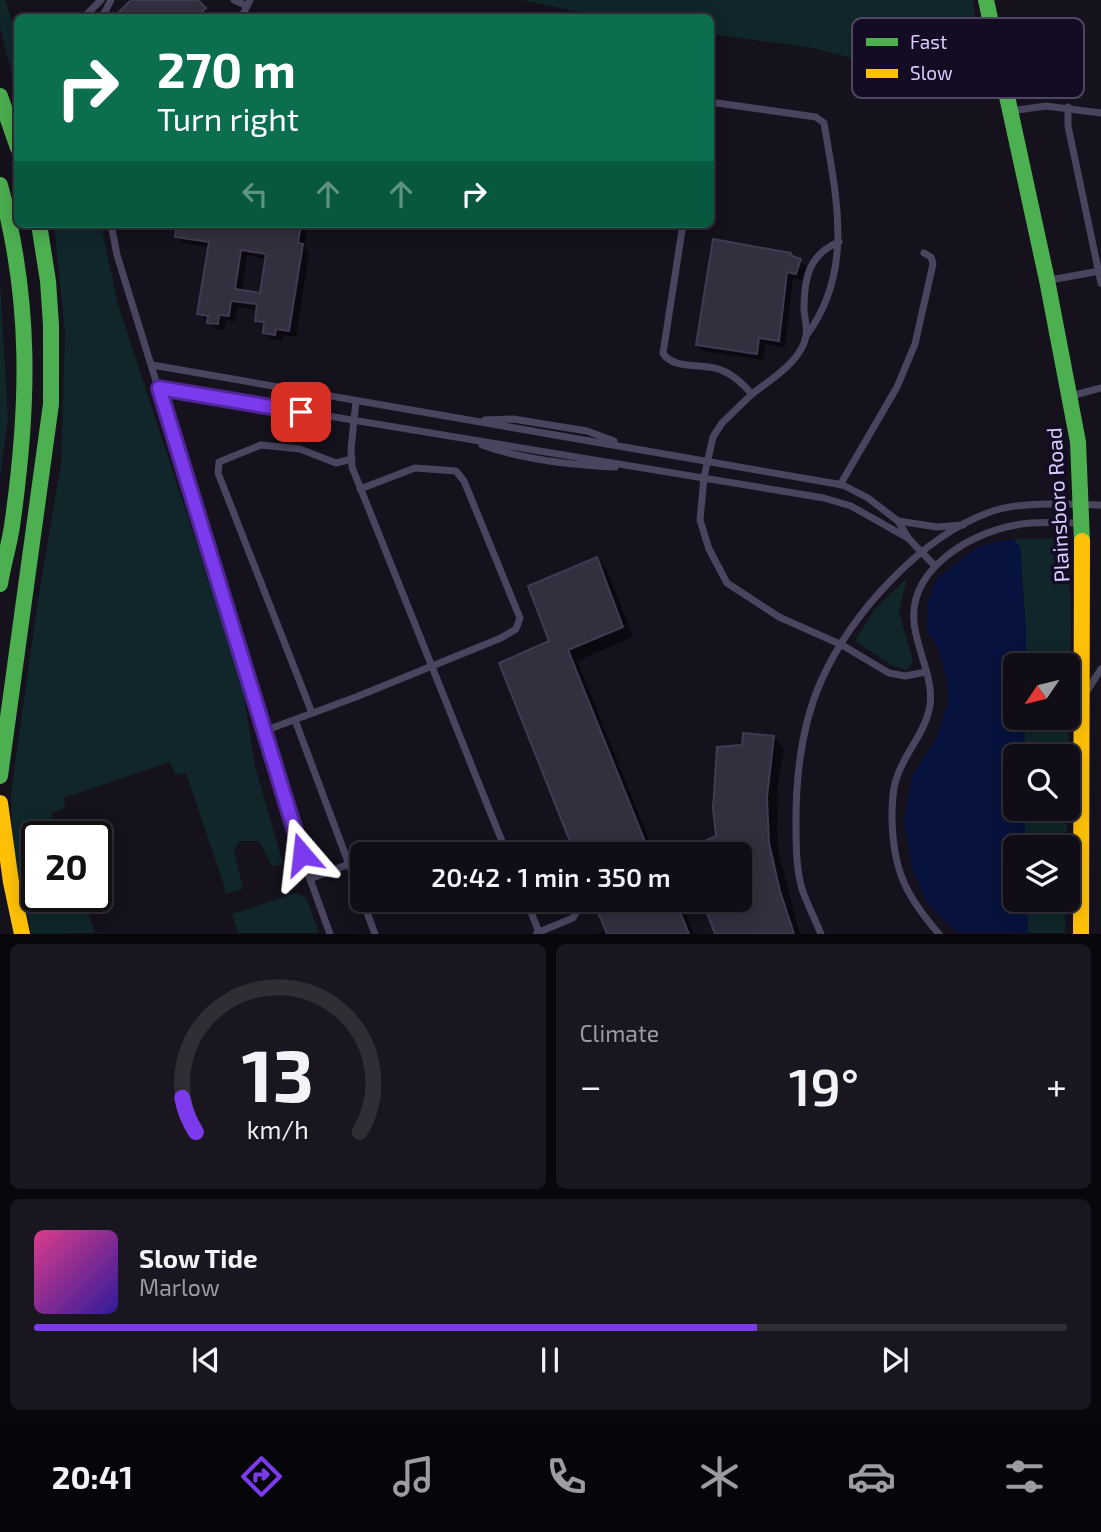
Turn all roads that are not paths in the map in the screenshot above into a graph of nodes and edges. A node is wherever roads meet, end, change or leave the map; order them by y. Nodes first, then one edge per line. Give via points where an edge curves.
1 (101, 0) edge
2 (234, 0) edge
3 (986, 0) edge
4 (248, 3) edge
5 (87, 14) edge
6 (990, 18) edge
7 (0, 96) edge
8 (1008, 98) edge
9 (714, 103) edge
10 (1068, 107) junction
11 (1011, 111) junction
12 (1101, 113) edge
13 (14, 136) edge
14 (0, 185) edge
15 (40, 228) edge
16 (112, 228) edge
17 (681, 228) edge
18 (839, 242) junction
19 (924, 253) dead end
20 (1100, 271) edge
21 (1046, 281) junction
22 (1101, 283) edge
23 (806, 336) junction
24 (152, 365) junction
25 (159, 388) junction
26 (1101, 388) edge
27 (752, 394) junction
28 (1070, 396) junction
29 (356, 401) junction
30 (354, 421) junction
31 (352, 459) junction
32 (707, 461) junction
33 (704, 478) junction
34 (841, 485) junction
35 (360, 489) junction
36 (1081, 504) junction
37 (1101, 505) edge
38 (898, 521) junction
39 (1082, 523) junction
40 (965, 524) junction
41 (11, 531) junction
42 (909, 539) junction
43 (922, 553) junction
44 (934, 565) junction
45 (0, 584) edge
46 (842, 645) junction
47 (0, 662) edge
48 (432, 667) junction
49 (1101, 669) edge
50 (926, 673) junction
51 (1081, 700) junction
52 (312, 713) junction
53 (295, 720) junction
54 (264, 731) junction
55 (0, 776) edge
56 (0, 803) edge
57 (502, 842) edge
58 (349, 864) junction
59 (310, 879) junction
60 (530, 912) edge
61 (574, 912) edge
62 (22, 933) edge
63 (330, 933) edge
64 (375, 933) edge
65 (537, 933) edge
66 (821, 933) edge
67 (939, 933) edge
68 (1080, 933) edge

1 - 5 lane
2 - 4 lane
3 - 6 main road, Plainsboro Road
7 - 13 main road
8 - 11 main road, Plainsboro Road
9 - 18 lane via 816,117 824,123 838,205
10 - 11 lane
10 - 12 lane
10 - 20 lane via 1068,126
11 - 21 main road, Plainsboro Road
14 - 41 main road via 18,248 27,332 26,408
15 - 55 main road via 51,314 51,404
16 - 24 lane
17 - 27 lane via 665,358 718,368 733,375
18 - 23 lane via 835,274 820,318
18 - 23 lane via 814,260 806,282
19 - 34 lane via 933,264 915,344 897,387
20 - 21 lane
20 - 22 lane
21 - 28 main road, Plainsboro Road
23 - 27 lane via 795,358
24 - 25 lane
24 - 29 lane
25 - 30 lane
25 - 54 lane
26 - 28 lane
27 - 32 lane via 722,423
28 - 36 main road, Plainsboro Road
29 - 30 lane
29 - 32 lane
30 - 31 lane
30 - 33 lane
31 - 35 lane
31 - 52 lane via 335,463 300,449 261,445 219,462 218,473
32 - 33 lane
32 - 34 lane
33 - 42 lane via 833,500
33 - 46 lane via 700,520 727,583 779,617
34 - 38 lane
35 - 48 lane
35 - 48 lane via 415,468 456,471 512,598 520,618 516,629
36 - 37 lane
36 - 39 main road, Plainsboro Road
36 - 40 lane via 1015,507
38 - 40 lane via 937,527
38 - 42 lane
39 - 44 lane via 1026,523 993,530
39 - 51 main road, Plainsboro Road
40 - 43 lane
41 - 45 main road
41 - 47 main road via 12,571
42 - 43 lane
43 - 44 lane
43 - 46 lane via 859,616
44 - 50 lane via 914,603
46 - 50 lane via 889,673
46 - 66 lane via 821,681 802,741 796,788 802,888
48 - 52 lane
48 - 57 lane
49 - 51 lane
50 - 67 lane via 930,704 896,778 892,849 912,899
51 - 68 main road, Plainsboro Road
52 - 53 lane
53 - 54 lane
53 - 58 lane
54 - 59 lane
56 - 62 main road
58 - 59 lane
58 - 64 lane
59 - 63 lane
60 - 65 lane
61 - 65 lane via 573,918

